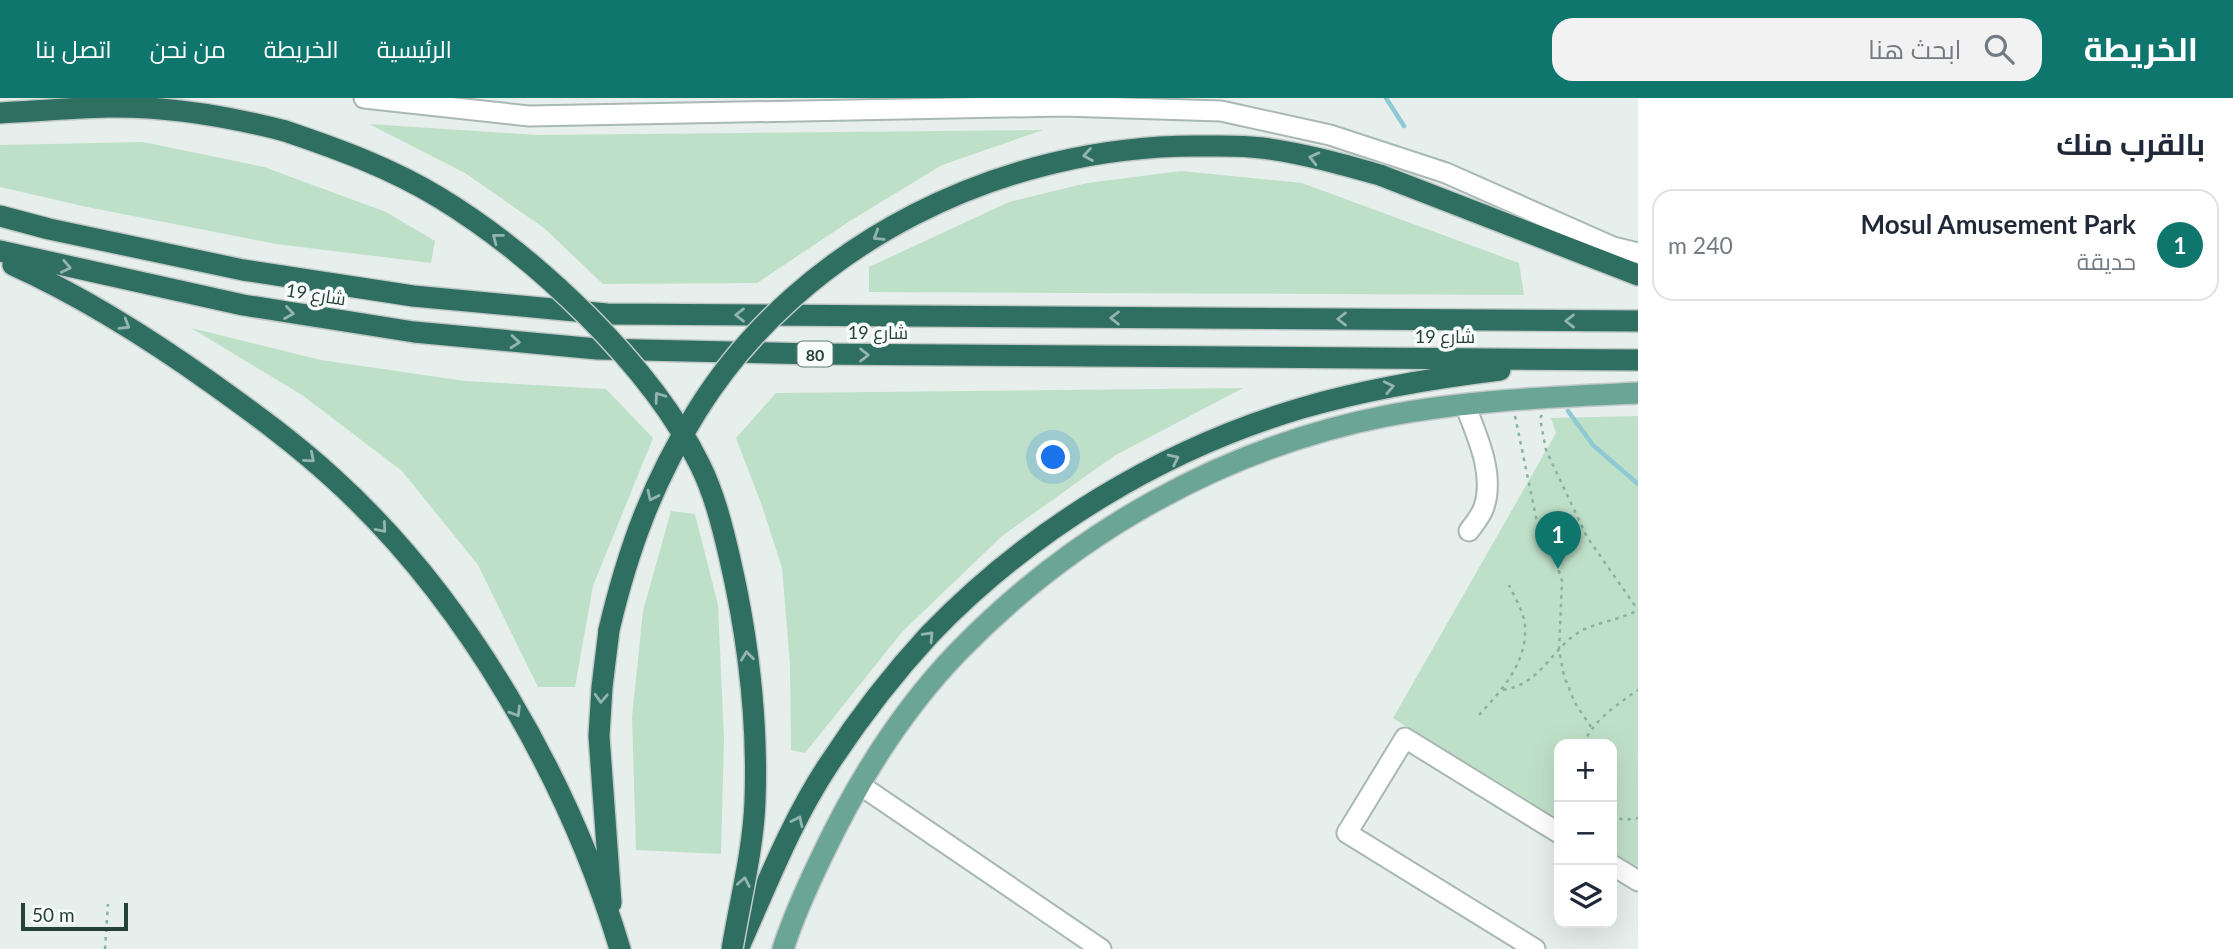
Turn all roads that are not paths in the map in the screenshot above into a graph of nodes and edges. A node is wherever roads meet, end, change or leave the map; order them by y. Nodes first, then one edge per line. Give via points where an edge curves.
1 (364, 98) edge
2 (1047, 102) edge
3 (0, 113) edge
4 (0, 216) edge
5 (0, 251) edge
6 (1638, 253) edge
7 (0, 259) edge
8 (1638, 275) edge
9 (1638, 321) edge
10 (1596, 360) junction
11 (1638, 360) edge
12 (1638, 393) edge
13 (1465, 405) junction
14 (1469, 531) dead end
15 (860, 785) junction
16 (1554, 830) edge
17 (1617, 868) edge
18 (1638, 881) edge
19 (617, 939) edge
20 (732, 949) edge
21 (738, 949) edge
22 (783, 949) edge
23 (1101, 949) edge
24 (1535, 949) edge

1 - 2 street via 529,117
2 - 6 street via 1221,111 1330,135 1446,173 1613,247
20 -> 3 highway, bridge via 755,805 755,746 744,632 720,520 695,457 674,417 651,387 566,296 482,226 440,198 339,149 230,117 179,111 110,107
9 -> 4 highway, شارع 19 / 80 via 607,314 413,296 243,270
5 -> 10 highway, شارع 19 / 80 via 243,305 414,332 597,349
7 -> 19 highway via 50,282 167,350 279,432 372,517 480,653 537,747 563,797
8 -> 19 highway, bridge via 1380,175 1305,155 1223,146 1138,148 1014,172 922,210 834,265 756,334 697,410 645,510 623,572 609,630 599,736
10 - 11 highway, شارع 19 / 80
21 -> 10 highway via 803,808 893,676 973,594 1061,524 1113,491 1202,446 1303,408 1412,382
12 - 13 main road
13 - 14 street via 1489,489 1484,510
13 - 15 main road via 1385,416 1264,451 1201,476 1091,539 1006,606 956,653 919,697
15 - 22 main road via 811,879
15 - 23 street
16 - 24 street via 1405,738 1347,833
17 - 18 street

